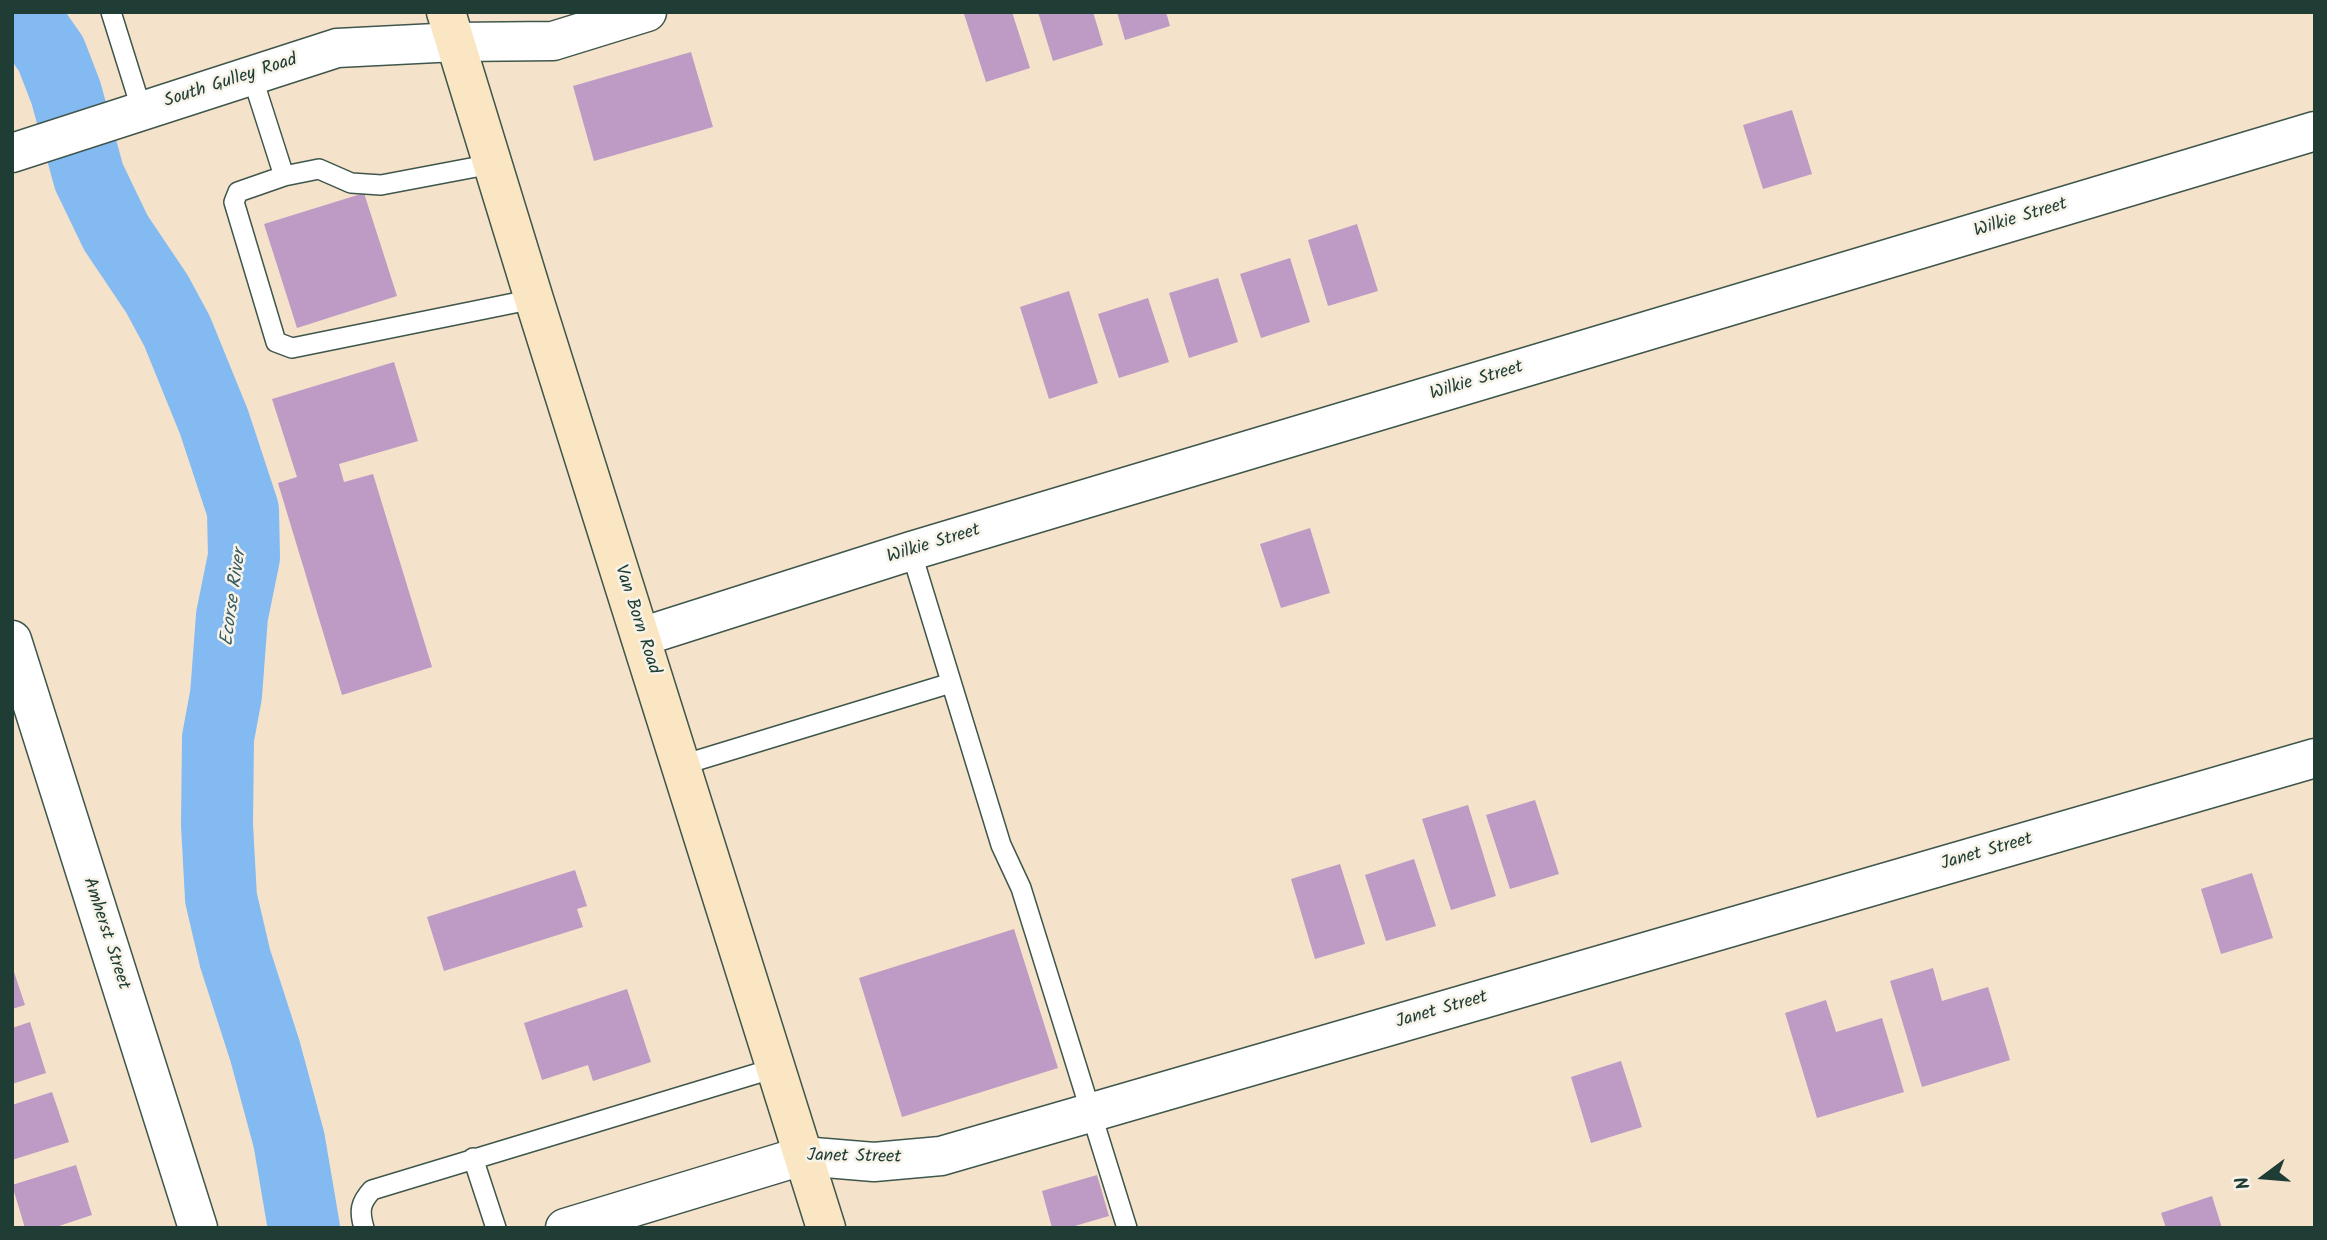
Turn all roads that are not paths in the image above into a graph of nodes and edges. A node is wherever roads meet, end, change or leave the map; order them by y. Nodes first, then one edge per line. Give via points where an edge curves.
1 (111, 12) edge
2 (647, 12) edge
3 (451, 27) edge
4 (252, 76) junction
5 (128, 116) junction
6 (2315, 131) edge
7 (24, 149) edge
8 (492, 164) junction
9 (284, 176) junction
10 (534, 299) junction
11 (911, 551) junction
12 (641, 637) junction
13 (12, 640) edge
14 (951, 683) junction
15 (2315, 758) edge
16 (682, 765) junction
17 (775, 1068) junction
18 (1092, 1112) junction
19 (803, 1156) junction
20 (473, 1158) junction
21 (198, 1228) edge
22 (364, 1228) edge
23 (496, 1228) edge
24 (565, 1228) edge
25 (826, 1228) edge
26 (1127, 1228) edge

1 - 5 lane
2 - 3 street, South Gulley Road via 553,41
3 - 4 street, South Gulley Road via 337,48
3 - 8 main road, Van Born Road
4 - 5 street, South Gulley Road
4 - 9 lane
5 - 7 street, South Gulley Road
6 - 11 street, Wilkie Street
8 - 9 lane via 381,185 351,183 319,169
8 - 10 main road, Van Born Road
9 - 10 lane via 238,192 234,202 276,342 292,348
10 - 12 main road, Van Born Road
11 - 12 street, Wilkie Street
11 - 14 lane
12 - 16 main road, Van Born Road
13 - 21 street, Amherst Street
14 - 16 lane
14 - 18 lane
15 - 18 street, Janet Street
16 - 17 main road, Van Born Road
17 - 19 main road, Van Born Road
17 - 20 lane
18 - 19 street, Janet Street via 941,1156 874,1162
18 - 26 lane
19 - 24 street, Janet Street
19 - 25 main road, Van Born Road
20 - 22 lane via 372,1190 362,1202
20 - 23 lane

